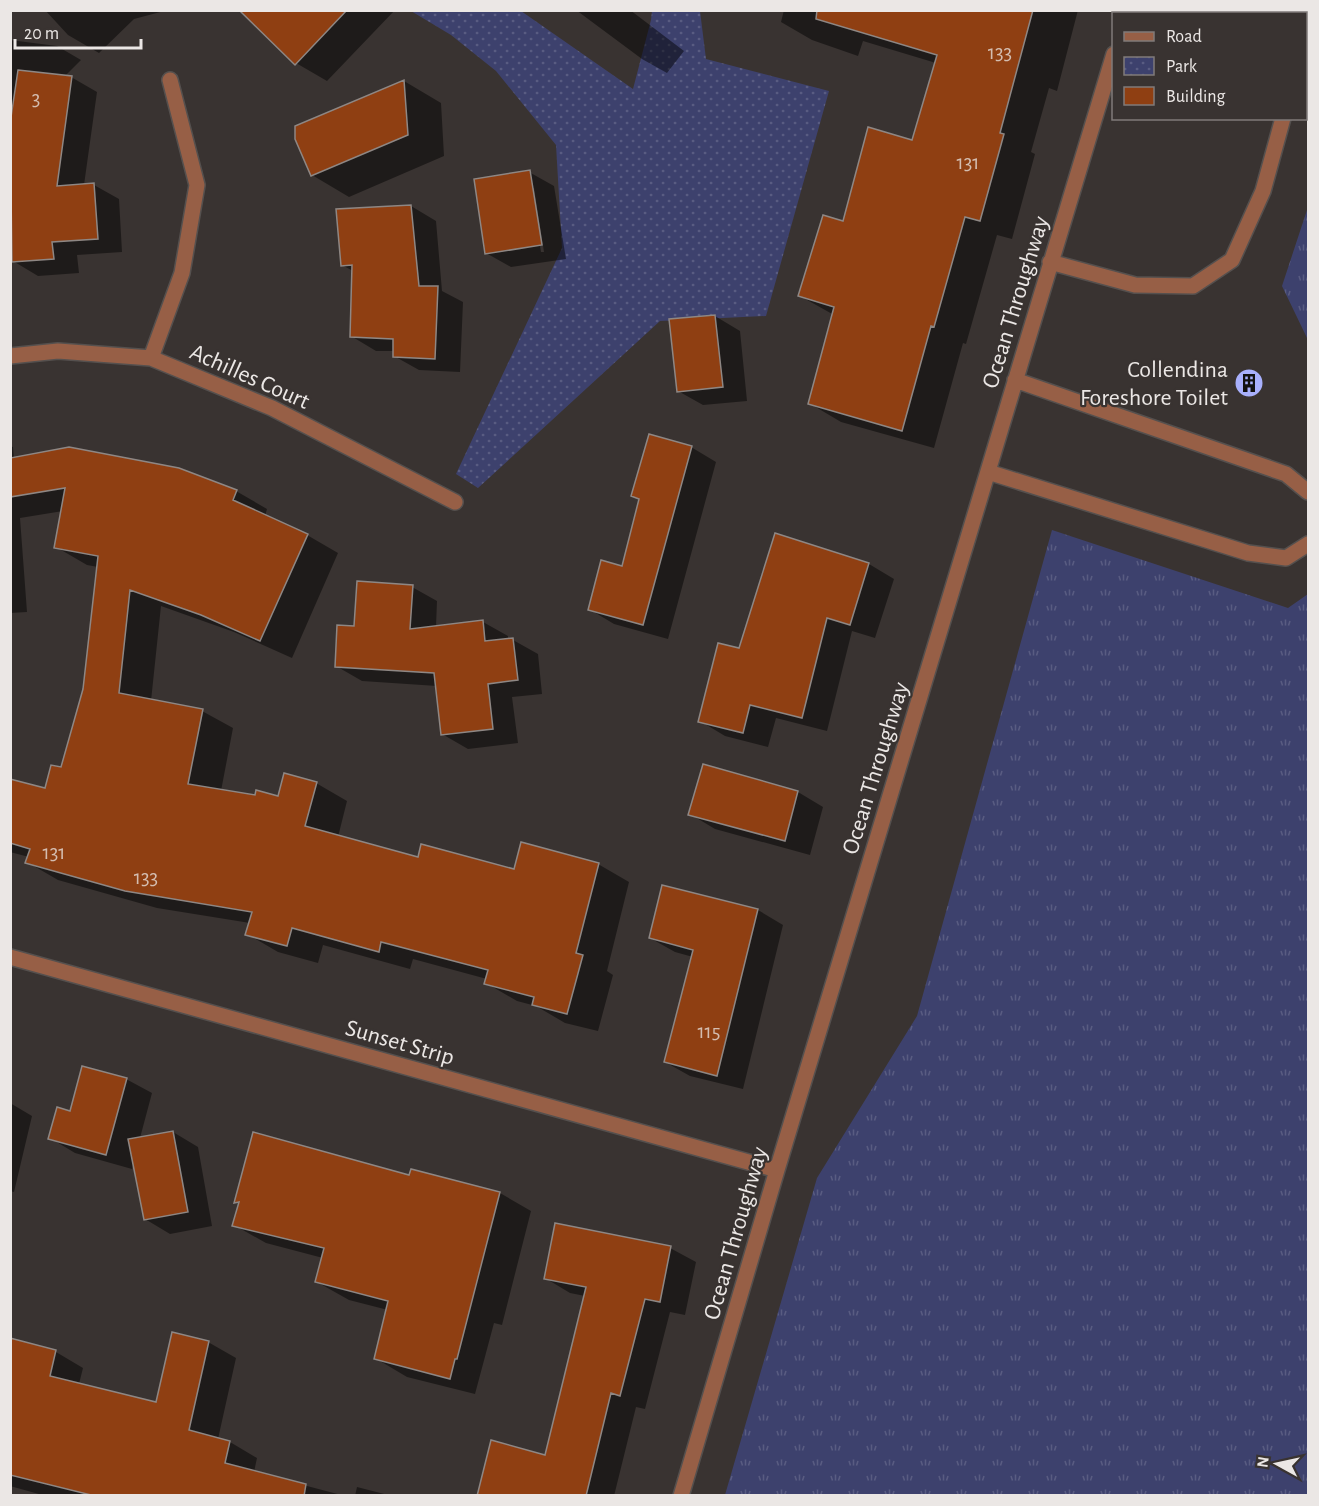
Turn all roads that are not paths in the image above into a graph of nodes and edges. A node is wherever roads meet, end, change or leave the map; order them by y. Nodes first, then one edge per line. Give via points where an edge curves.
1 (1112, 57) edge
2 (170, 80) dead end
3 (1282, 120) edge
4 (1050, 262) junction
5 (10, 356) edge
6 (151, 358) junction
7 (1015, 380) junction
8 (988, 471) junction
9 (1308, 492) edge
10 (455, 502) dead end
11 (1308, 544) edge
12 (10, 957) edge
13 (777, 1170) junction
14 (681, 1496) edge

1 - 4 street, Ocean Throughway
2 - 6 street via 197,185 182,273
3 - 4 street via 1263,191 1232,260 1193,286 1135,285
4 - 7 street, Ocean Throughway
5 - 6 street, Achilles Court via 58,351
6 - 10 street, Achilles Court via 272,408
7 - 8 street, Ocean Throughway
7 - 9 street via 1286,474
8 - 11 street via 1248,553 1286,558
8 - 13 street, Ocean Throughway
12 - 13 street, Sunset Strip
13 - 14 street, Ocean Throughway

